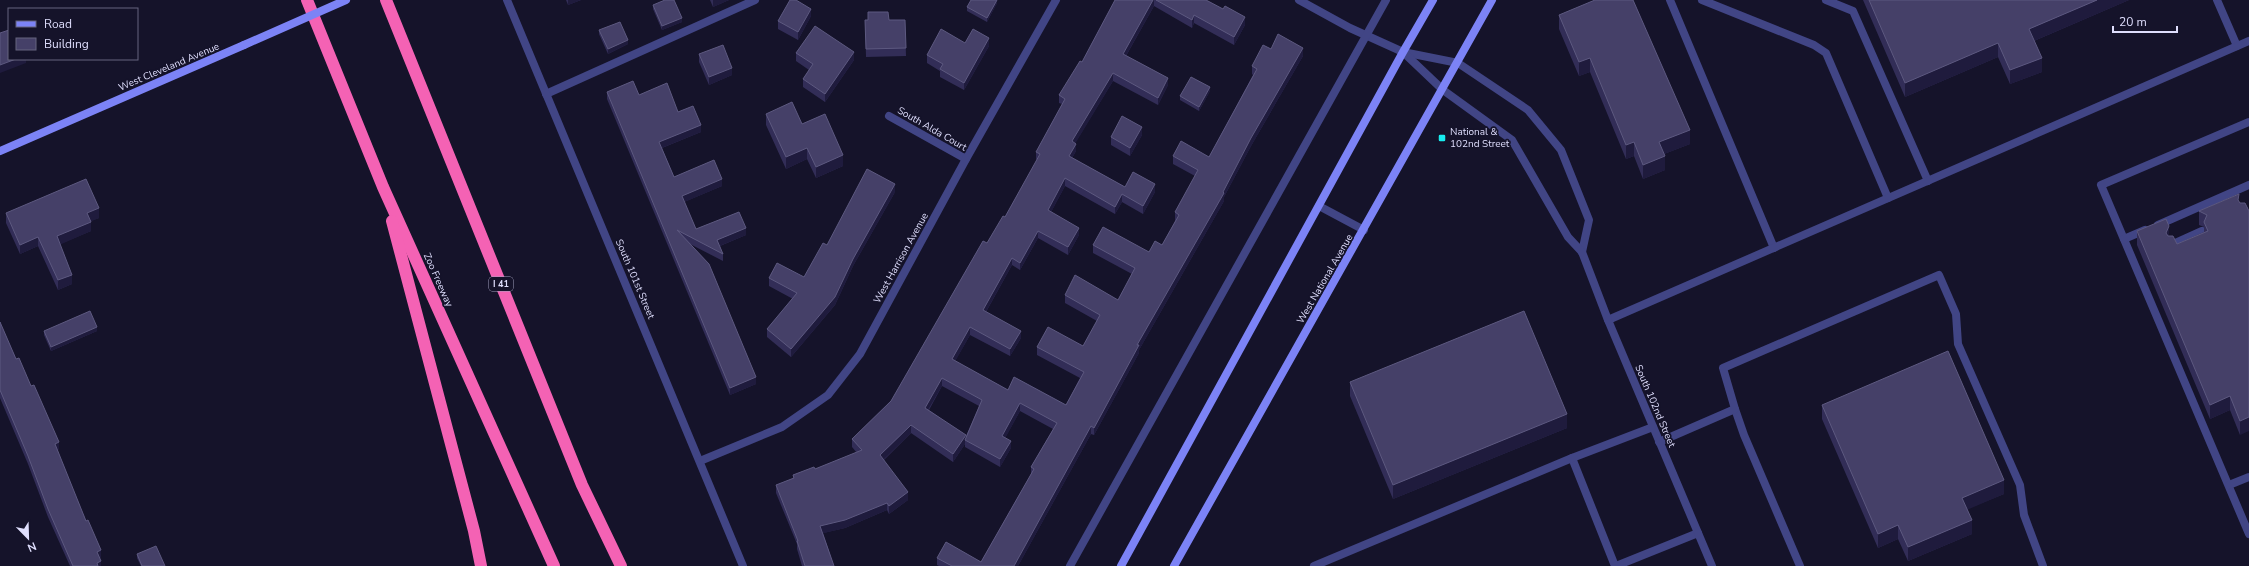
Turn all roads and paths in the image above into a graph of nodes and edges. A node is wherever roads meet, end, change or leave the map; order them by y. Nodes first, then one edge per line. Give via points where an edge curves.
1 (307, 0) edge
2 (346, 0) edge
3 (386, 0) edge
4 (507, 0) edge
5 (755, 0) edge
6 (1056, 0) edge
7 (1299, 0) edge
8 (1386, 0) edge
9 (1434, 0) edge
10 (1492, 0) edge
11 (1670, 0) edge
12 (1702, 0) edge
13 (1826, 0) edge
14 (2217, 0) edge
15 (1366, 35) junction
16 (2249, 41) edge
17 (2237, 46) junction
18 (1403, 52) junction
19 (1458, 63) junction
20 (1443, 90) junction
21 (546, 94) junction
22 (889, 116) dead end
23 (2249, 122) edge
24 (0, 151) edge
25 (966, 159) junction
26 (1928, 181) junction
27 (2249, 185) edge
28 (382, 187) junction
29 (1888, 198) junction
30 (1319, 206) junction
31 (1364, 230) junction
32 (2202, 231) edge
33 (2124, 239) junction
34 (2171, 245) edge
35 (1774, 248) junction
36 (1582, 252) junction
37 (2142, 258) edge
38 (2134, 261) junction
39 (1608, 320) junction
40 (1735, 408) junction
41 (1653, 427) junction
42 (1659, 442) junction
43 (1572, 458) junction
44 (700, 461) junction
45 (2249, 477) edge
46 (2229, 485) junction
47 (1698, 533) junction
48 (2249, 534) edge
49 (481, 566) edge
50 (554, 566) edge
51 (621, 566) edge
52 (743, 566) edge
53 (1070, 566) edge
54 (1121, 566) edge
55 (1174, 566) edge
56 (1314, 566) edge
57 (1615, 566) edge
58 (1712, 566) edge
59 (1800, 566) edge
60 (2043, 566) edge

1 - 28 highway, Zoo Freeway
2 - 24 main road, West Cleveland Avenue, bridge
3 - 51 highway, I 41 via 582,485
4 - 21 street, South 101st Street
5 - 21 street
6 - 25 street, West Harrison Avenue
7 - 15 street, South 102nd Street
8 - 15 street
9 - 18 main road
10 - 19 main road, West National Avenue
11 - 35 street
12 - 29 street via 1814,44 1826,53
13 - 26 street via 1853,11
14 - 17 street
15 - 18 street, South 102nd Street
15 - 53 street
16 - 17 street
17 - 26 street
18 - 19 street, South 102nd Street
18 - 20 street, South 102nd Street
18 - 30 main road
19 - 20 main road, West National Avenue
19 - 36 street, South 102nd Street via 1528,110 1561,150 1589,220
20 - 31 main road, West National Avenue
20 - 36 street, South 102nd Street via 1512,140 1568,237
21 - 44 street, South 101st Street
22 - 25 street, South Alda Court
23 - 33 street via 2101,185
25 - 44 street, West Harrison Avenue via 860,354 828,395 782,428
26 - 29 street
27 - 33 street
28 - 49 highway via 474,531
28 - 50 highway, Zoo Freeway
29 - 35 street
30 - 31 street
30 - 54 main road
31 - 55 main road, West National Avenue
32 - 34 street
33 - 38 street
35 - 39 street
36 - 39 street, South 102nd Street
37 - 38 street
38 - 46 street
39 - 41 street, South 102nd Street
40 - 42 street
40 - 59 street via 1744,436
40 - 60 street via 1723,368 1939,275 1956,314 1958,344 2020,485 2024,515
41 - 42 street, South 102nd Street
41 - 43 street
42 - 47 street, South 102nd Street
43 - 56 street
43 - 57 street
44 - 52 street, South 101st Street
45 - 46 street
46 - 48 street
47 - 57 street
47 - 58 street, South 102nd Street

